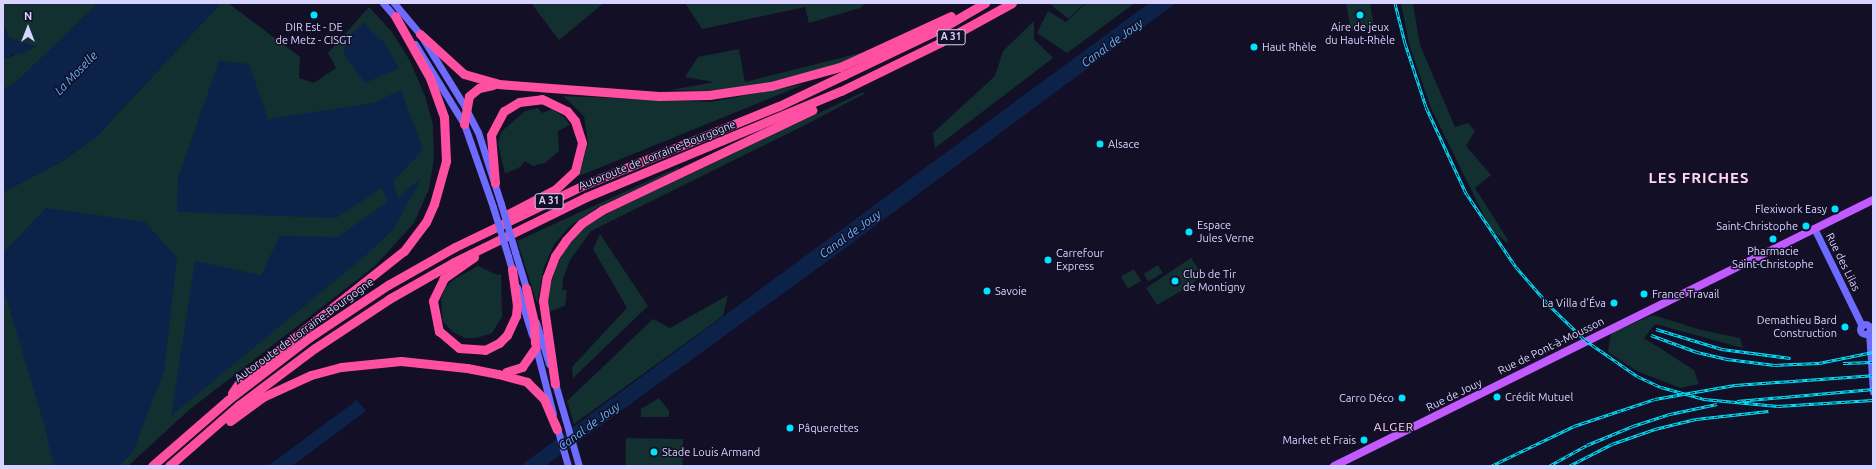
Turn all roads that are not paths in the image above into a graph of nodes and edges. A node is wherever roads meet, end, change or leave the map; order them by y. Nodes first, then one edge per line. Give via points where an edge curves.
1 (383, 3) edge
2 (394, 3) edge
3 (980, 3) edge
4 (985, 3) edge
5 (1012, 3) edge
6 (396, 16) junction
7 (420, 34) junction
8 (498, 84) junction
9 (841, 91) junction
10 (465, 107) junction
11 (464, 124) junction
12 (495, 183) junction
13 (1873, 200) edge
14 (1814, 228) junction
15 (488, 243) junction
16 (512, 269) junction
17 (388, 285) junction
18 (526, 288) junction
19 (535, 345) junction
20 (506, 372) dead end
21 (555, 384) junction
22 (1497, 385) joint
23 (1873, 392) edge
24 (228, 400) junction
25 (557, 429) junction
26 (172, 463) edge
27 (578, 463) edge
28 (568, 465) edge
29 (152, 466) edge
30 (1334, 466) edge

1 - 6 main road
2 - 7 main road
3 - 8 highway via 840,67 771,86 710,95 658,96
4 - 17 highway, Autoroute de Lorraine-Bourgogne / A 31 via 935,31 779,106 517,216
5 - 9 highway, Autoroute de Lorraine-Bourgogne / A 31 via 941,42
6 - 11 main road
6 - 24 highway via 430,78 444,117 446,161 434,204 426,222 404,251 241,380
7 - 8 highway via 464,74
7 - 10 main road
8 - 10 highway via 474,91
9 - 15 highway, Autoroute de Lorraine-Bourgogne / A 31 via 586,197
9 - 21 highway via 826,104 602,210 577,229 555,256 547,277 543,301
10 - 11 highway
10 - 12 main road via 478,132
11 - 16 main road, bridge via 494,208
12 - 17 highway via 491,135 504,112 519,102 530,100 552,102 567,111 575,121 582,143 578,166 571,176 556,188 439,250
12 - 18 main road, bridge
13 - 14 main road, Rue de Pont-à-Mousson
14 - 22 main road, Rue de Pont-à-Mousson
14 - 23 main road, Rue des Lilas via 1862,326 1869,325 1867,333 1871,346
15 - 16 highway via 482,252 444,278 435,292 432,310 444,338 459,348 476,350 492,347 503,339 516,316
15 - 26 highway, Autoroute de Lorraine-Bourgogne / A 31 via 389,299 326,341 239,405
16 - 19 main road
17 - 24 highway, Autoroute de Lorraine-Bourgogne / A 31 via 310,337
18 - 19 highway via 534,324
18 - 21 main road
19 - 20 highway via 522,367
19 - 25 main road
21 - 27 main road
22 - 30 main road, Rue de Jouy
24 - 29 highway, Autoroute de Lorraine-Bourgogne / A 31
25 - 26 highway via 544,399 527,382 466,368 384,361 341,367 311,375 280,388 253,404
25 - 28 main road

